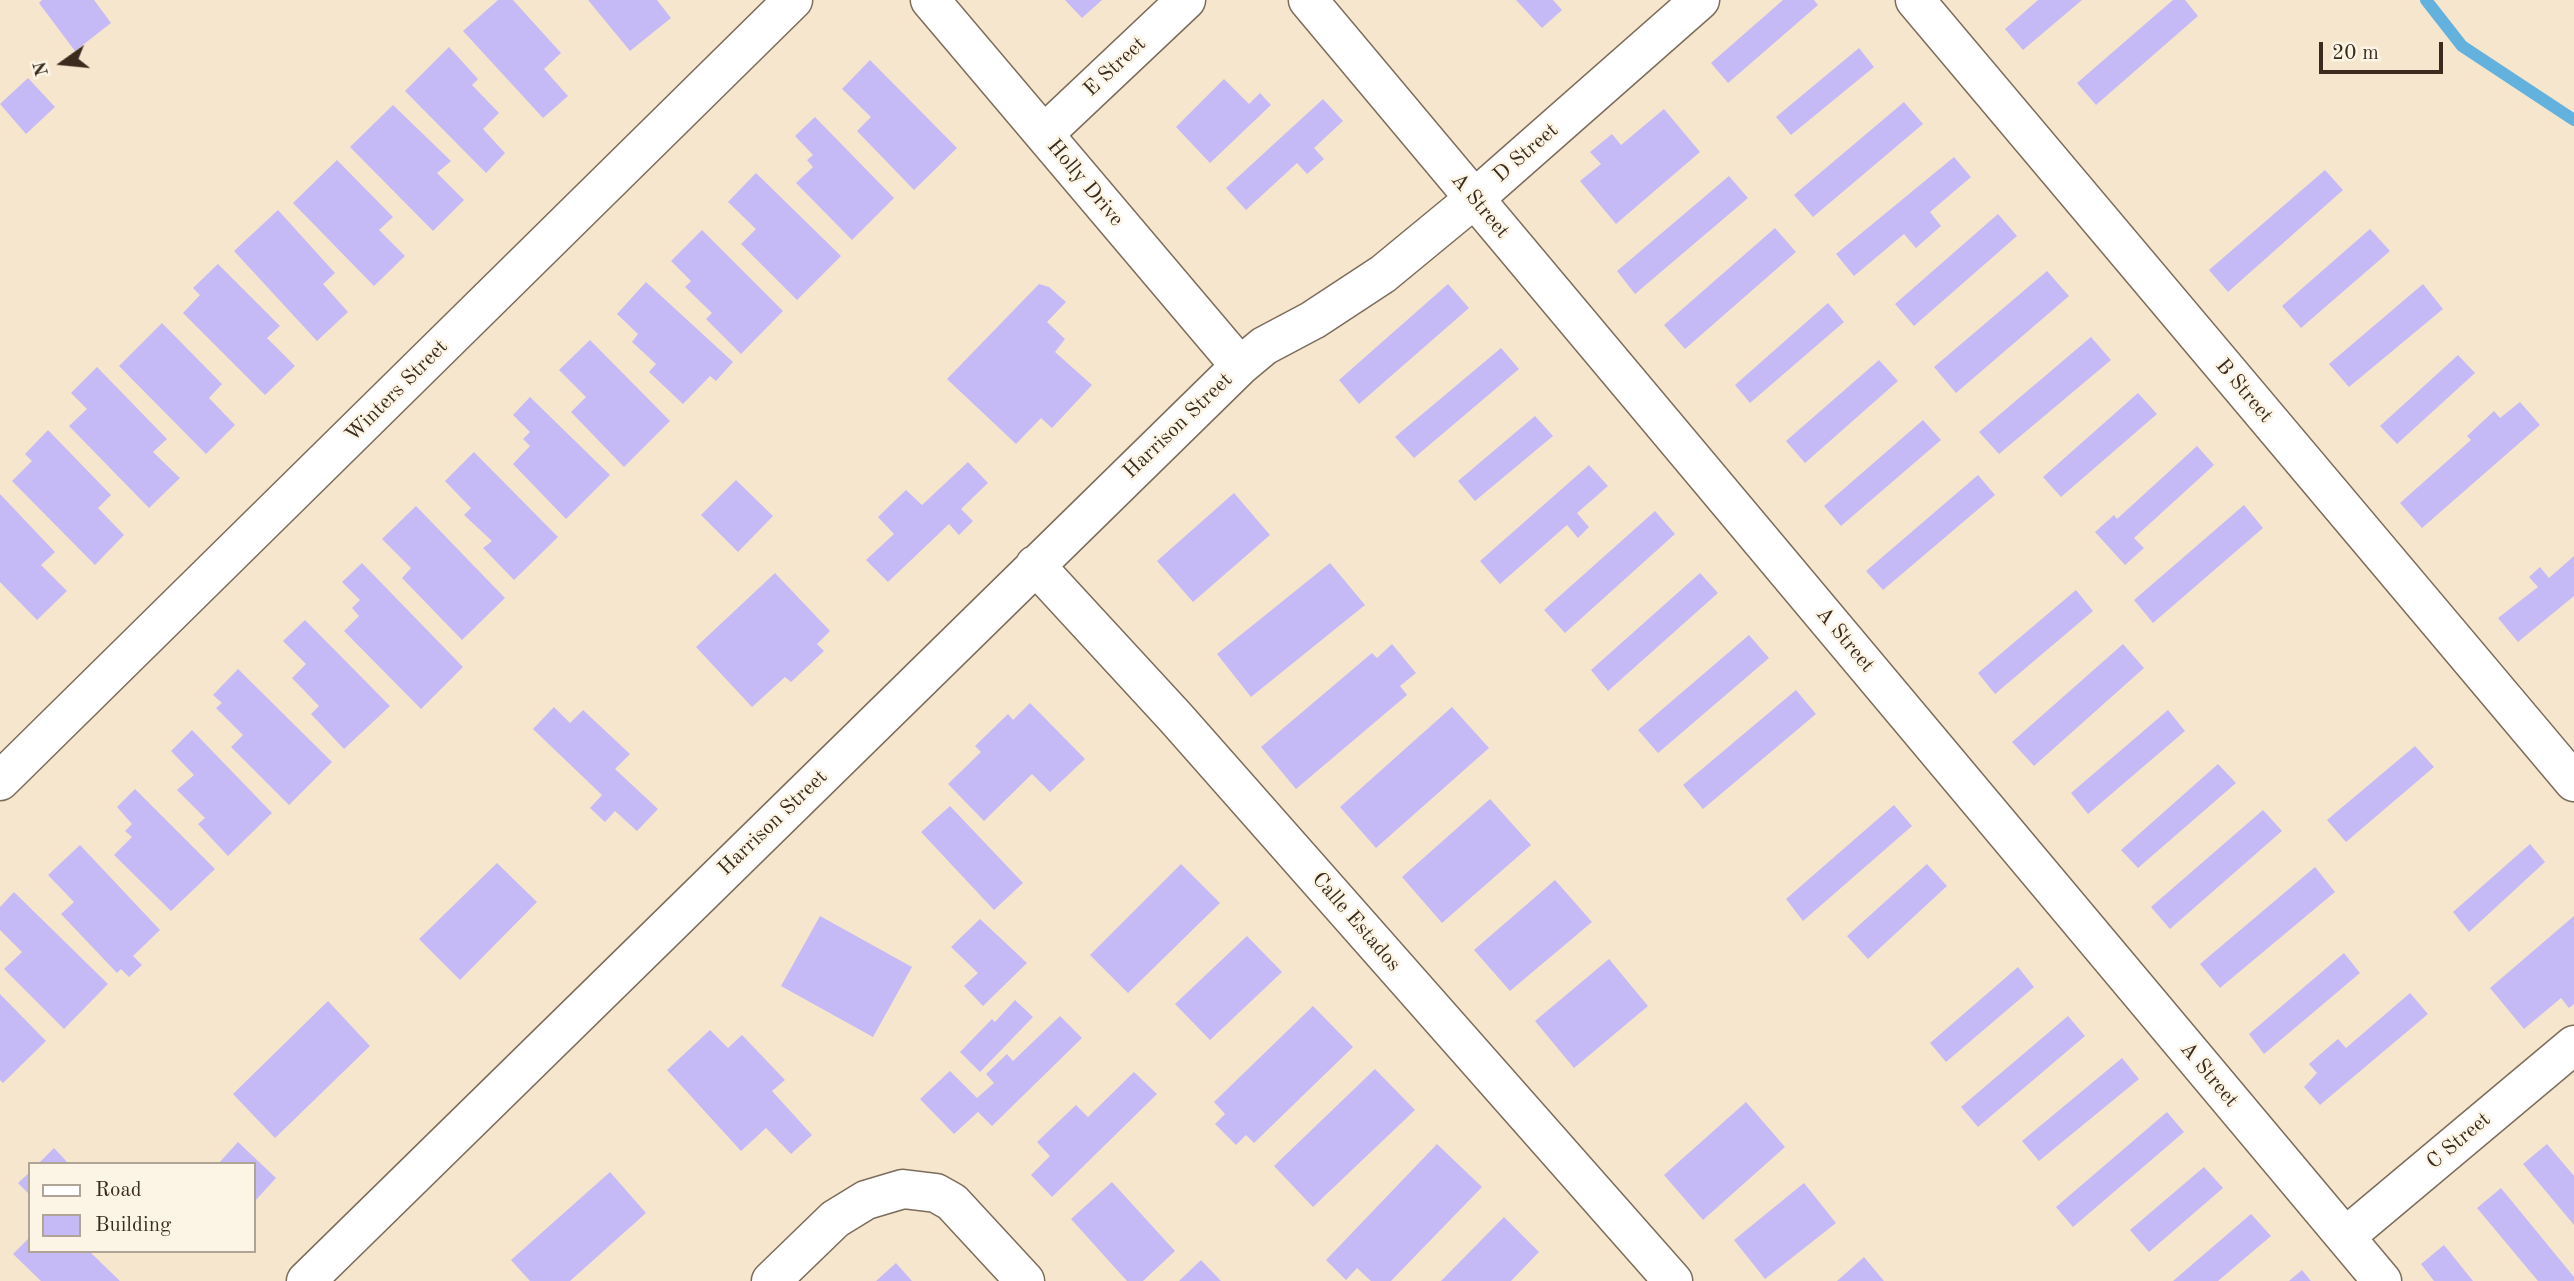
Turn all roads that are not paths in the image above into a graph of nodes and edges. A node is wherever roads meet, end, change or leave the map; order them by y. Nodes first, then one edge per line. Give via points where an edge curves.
1 (793, 0) edge
2 (930, 0) edge
3 (1186, 0) edge
4 (1308, 0) edge
5 (1700, 0) edge
6 (1914, 0) edge
7 (1044, 134) junction
8 (1474, 199) junction
9 (1240, 366) junction
10 (1035, 565) junction
11 (0, 781) edge
12 (2574, 782) edge
13 (2574, 1045) edge
14 (2345, 1237) junction
15 (306, 1281) edge
16 (771, 1281) edge
17 (1025, 1281) edge
18 (1673, 1281) edge
19 (2382, 1281) edge

1 - 11 street, Winters Street
2 - 7 street, Holly Drive
3 - 7 street, E Street
4 - 8 street, A Street
5 - 8 street, D Street
6 - 12 street, B Street
7 - 9 street, Holly Drive
8 - 9 street, D Street via 1359,292 1264,346
8 - 14 street, A Street
9 - 10 street, Harrison Street
10 - 15 street, Harrison Street
10 - 18 street, Calle Estados
13 - 14 street, C Street
14 - 19 street, A Street
16 - 17 street via 835,1219 866,1200 903,1189 936,1192 952,1202

